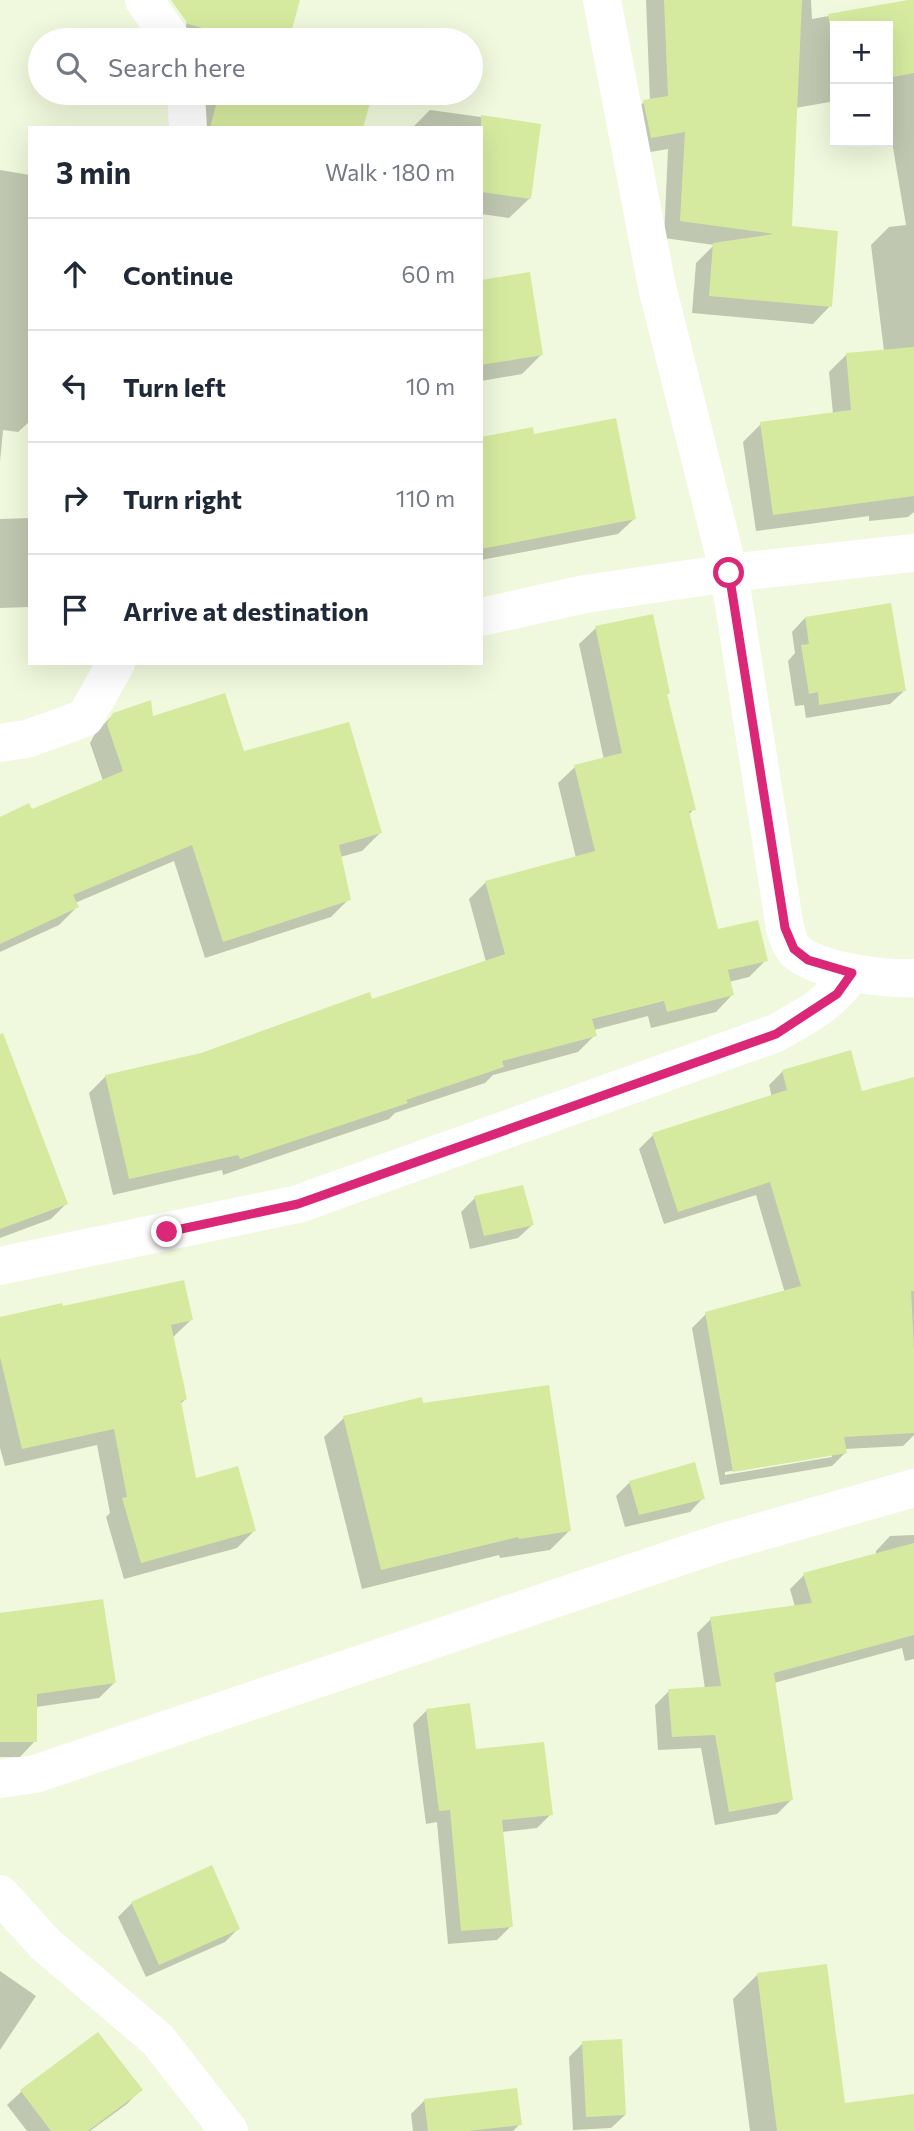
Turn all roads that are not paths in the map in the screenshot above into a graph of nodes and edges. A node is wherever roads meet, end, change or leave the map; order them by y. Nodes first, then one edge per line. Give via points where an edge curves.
1 (144, 0) edge
2 (602, 0) edge
3 (164, 28) edge
4 (187, 105) edge
5 (188, 126) edge
6 (914, 554) edge
7 (729, 573) junction
8 (483, 617) edge
9 (115, 665) edge
10 (0, 743) edge
11 (852, 973) junction
12 (914, 978) edge
13 (0, 1266) edge
14 (914, 1489) edge
15 (0, 1779) edge
16 (0, 1894) edge
17 (229, 2131) edge

1 - 3 street
2 - 7 street via 657,287
4 - 5 street
6 - 7 street
7 - 8 street via 585,594
7 - 11 street via 785,928 794,949 808,960
9 - 10 street via 85,718 27,739
11 - 12 street
11 - 13 street via 837,994 776,1034 298,1204
14 - 15 street via 717,1544 35,1774
16 - 17 street via 45,1944 158,2040

